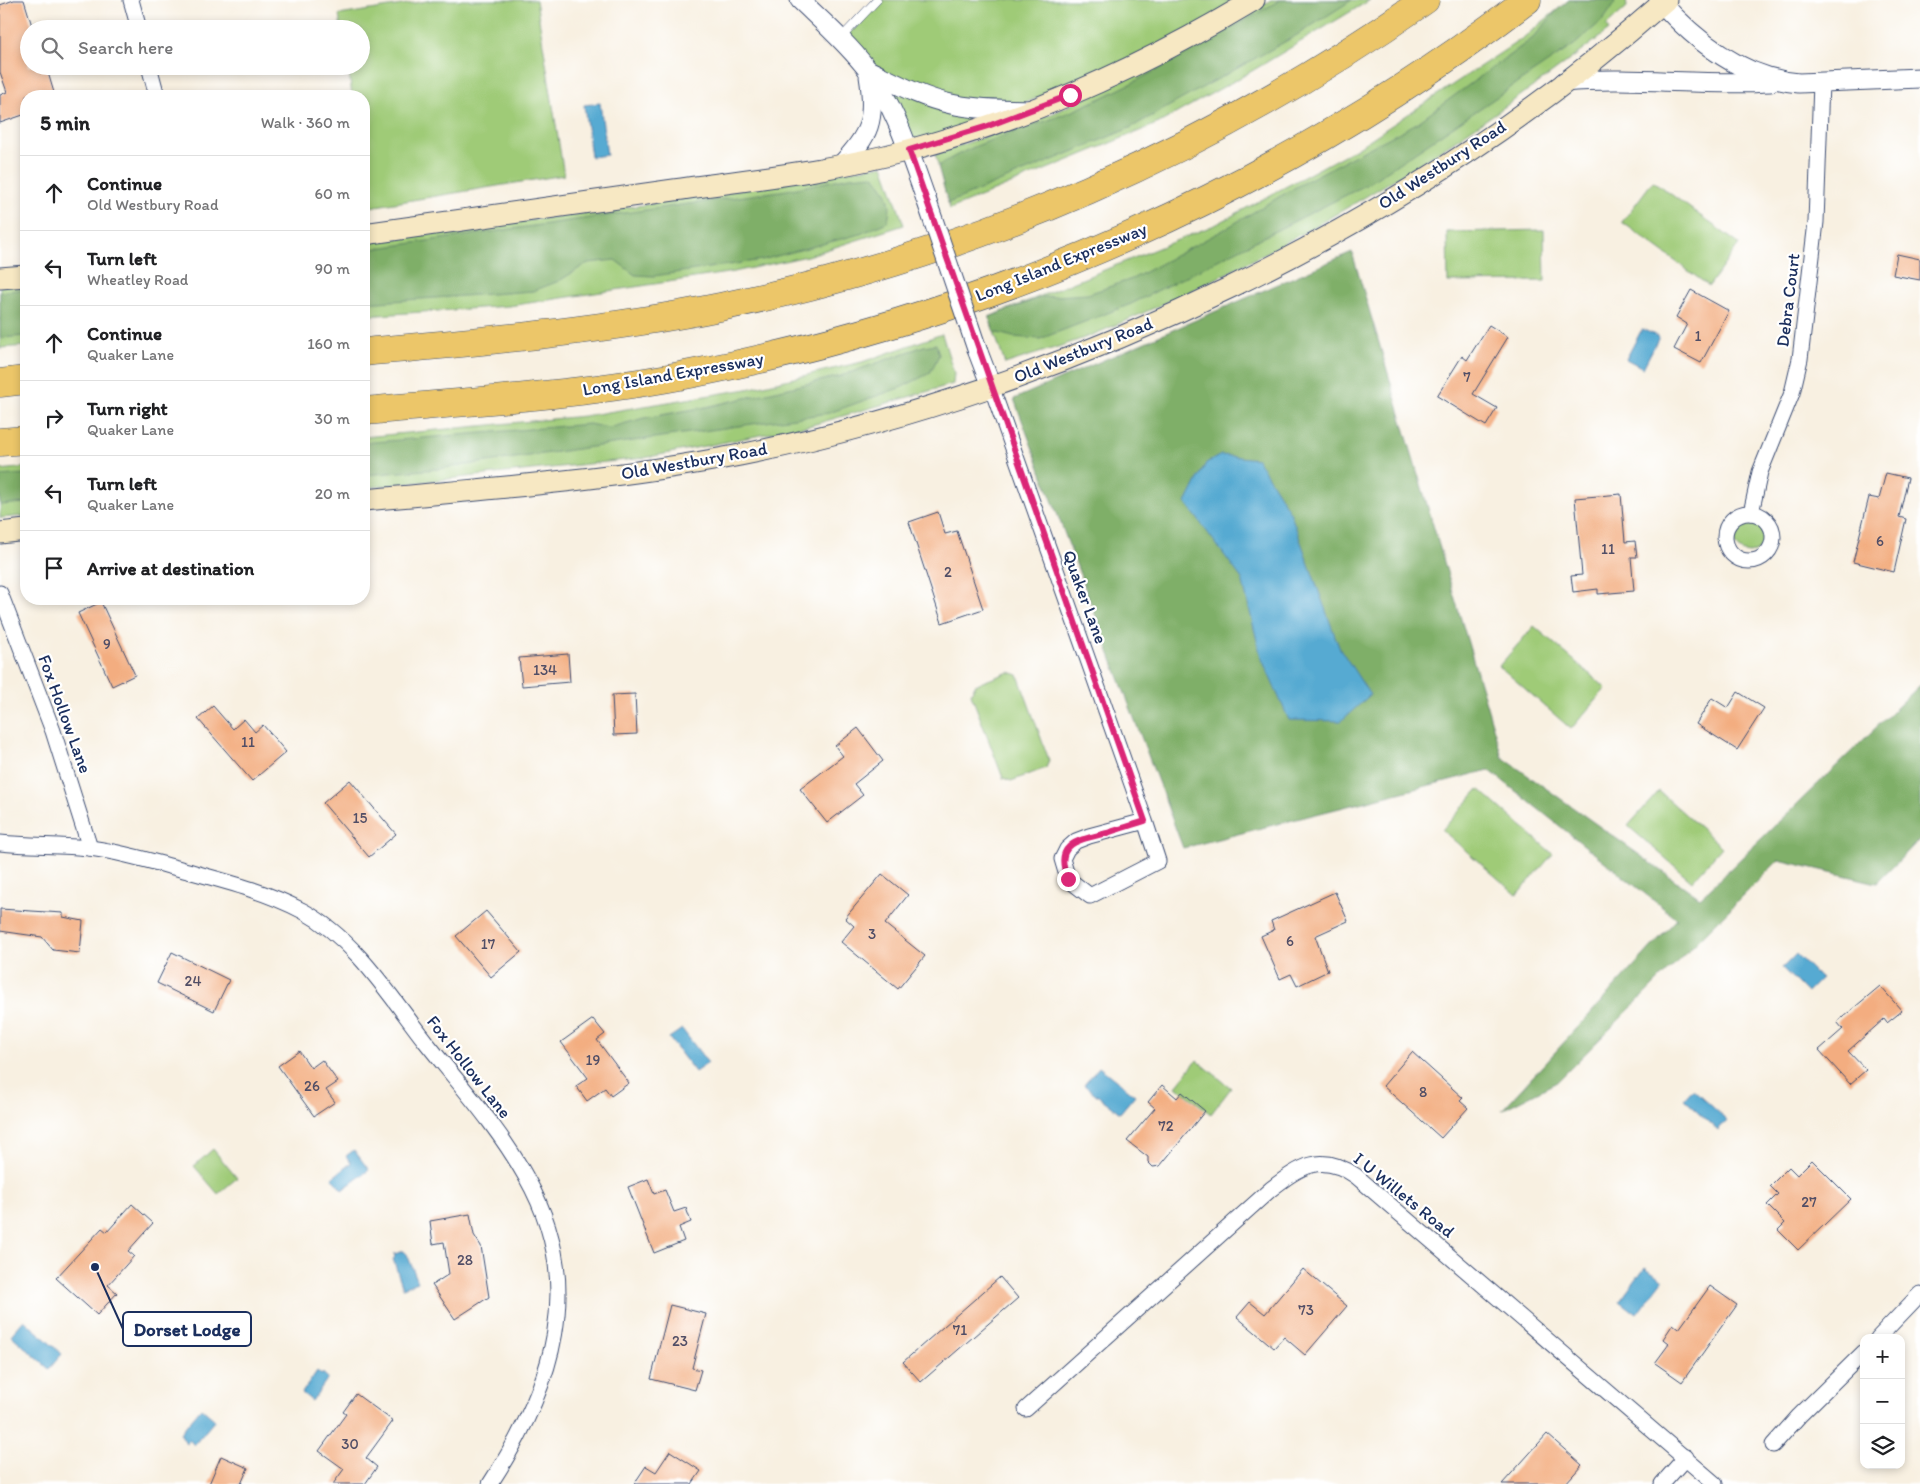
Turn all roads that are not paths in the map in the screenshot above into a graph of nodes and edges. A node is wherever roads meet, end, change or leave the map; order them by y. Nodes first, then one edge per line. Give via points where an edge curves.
1 (131, 0) edge
2 (800, 0) edge
3 (877, 0) edge
4 (1254, 0) edge
5 (1425, 0) edge
6 (1527, 0) edge
7 (1663, 1) edge
8 (137, 20) edge
9 (840, 39) junction
10 (868, 70) junction
11 (151, 75) edge
12 (1920, 78) edge
13 (1780, 81) junction
14 (1564, 82) junction
15 (1821, 83) junction
16 (155, 90) edge
17 (1033, 110) junction
18 (909, 150) junction
19 (840, 166) junction
20 (370, 233) edge
21 (20, 276) edge
22 (0, 278) edge
23 (370, 351) edge
24 (20, 380) edge
25 (0, 382) edge
26 (991, 386) junction
27 (370, 409) edge
28 (20, 440) edge
29 (0, 442) edge
30 (370, 499) edge
31 (1751, 513) dead end
32 (20, 531) edge
33 (0, 533) edge
34 (0, 594) edge
35 (1145, 821) junction
36 (0, 843) edge
37 (90, 848) junction
38 (1920, 1294) edge
39 (1882, 1334) edge
40 (1860, 1356) edge
41 (1026, 1409) dead end
42 (1773, 1445) dead end
43 (1686, 1457) junction
44 (490, 1484) edge
45 (1662, 1484) edge
46 (1715, 1484) edge

1 - 8 street
2 - 9 street
3 - 9 lane
4 - 17 main road via 1231,10 1155,56
5 - 23 highway via 1284,91 1164,156 1041,210 918,255 782,293 652,319 536,335
6 - 27 highway, Long Island Expressway via 1389,97 1273,167 1149,228 1022,281 824,344 693,374 573,392
7 - 13 street, Old Westbury Road via 1684,26 1711,49 1759,75
7 - 14 main road, Old Westbury Road
9 - 10 street
10 - 17 street via 952,105
10 - 18 street
10 - 19 street via 872,101 867,133
11 - 16 street
12 - 15 street, Old Westbury Road
13 - 14 street via 1719,84 1596,79
13 - 15 street, Old Westbury Road
14 - 26 main road, Old Westbury Road via 1414,185 1273,265 1140,329
15 - 31 street, Debra Court via 1816,222 1800,359 1792,393 1760,472
17 - 18 main road
18 - 19 main road
18 - 26 street, bridge
19 - 20 main road
21 - 22 main road
24 - 25 highway
26 - 30 main road, Old Westbury Road via 863,424 715,460 566,481
26 - 35 street, Quaker Lane
28 - 29 highway
32 - 33 main road
34 - 37 street, Fox Hollow Lane via 53,731
35 - 35 street, Quaker Lane via 1158,861 1090,896 1068,879 1062,860 1066,849 1076,841
36 - 37 street, Fox Hollow Lane
37 - 44 street, Fox Hollow Lane via 256,890 326,925 372,974 473,1101 526,1177 551,1237 559,1280 555,1340 537,1401
38 - 39 street
40 - 42 street
41 - 43 street, I U Willets Road via 1271,1189 1302,1168 1325,1162 1356,1176
43 - 45 street
43 - 46 street, I U Willets Road

